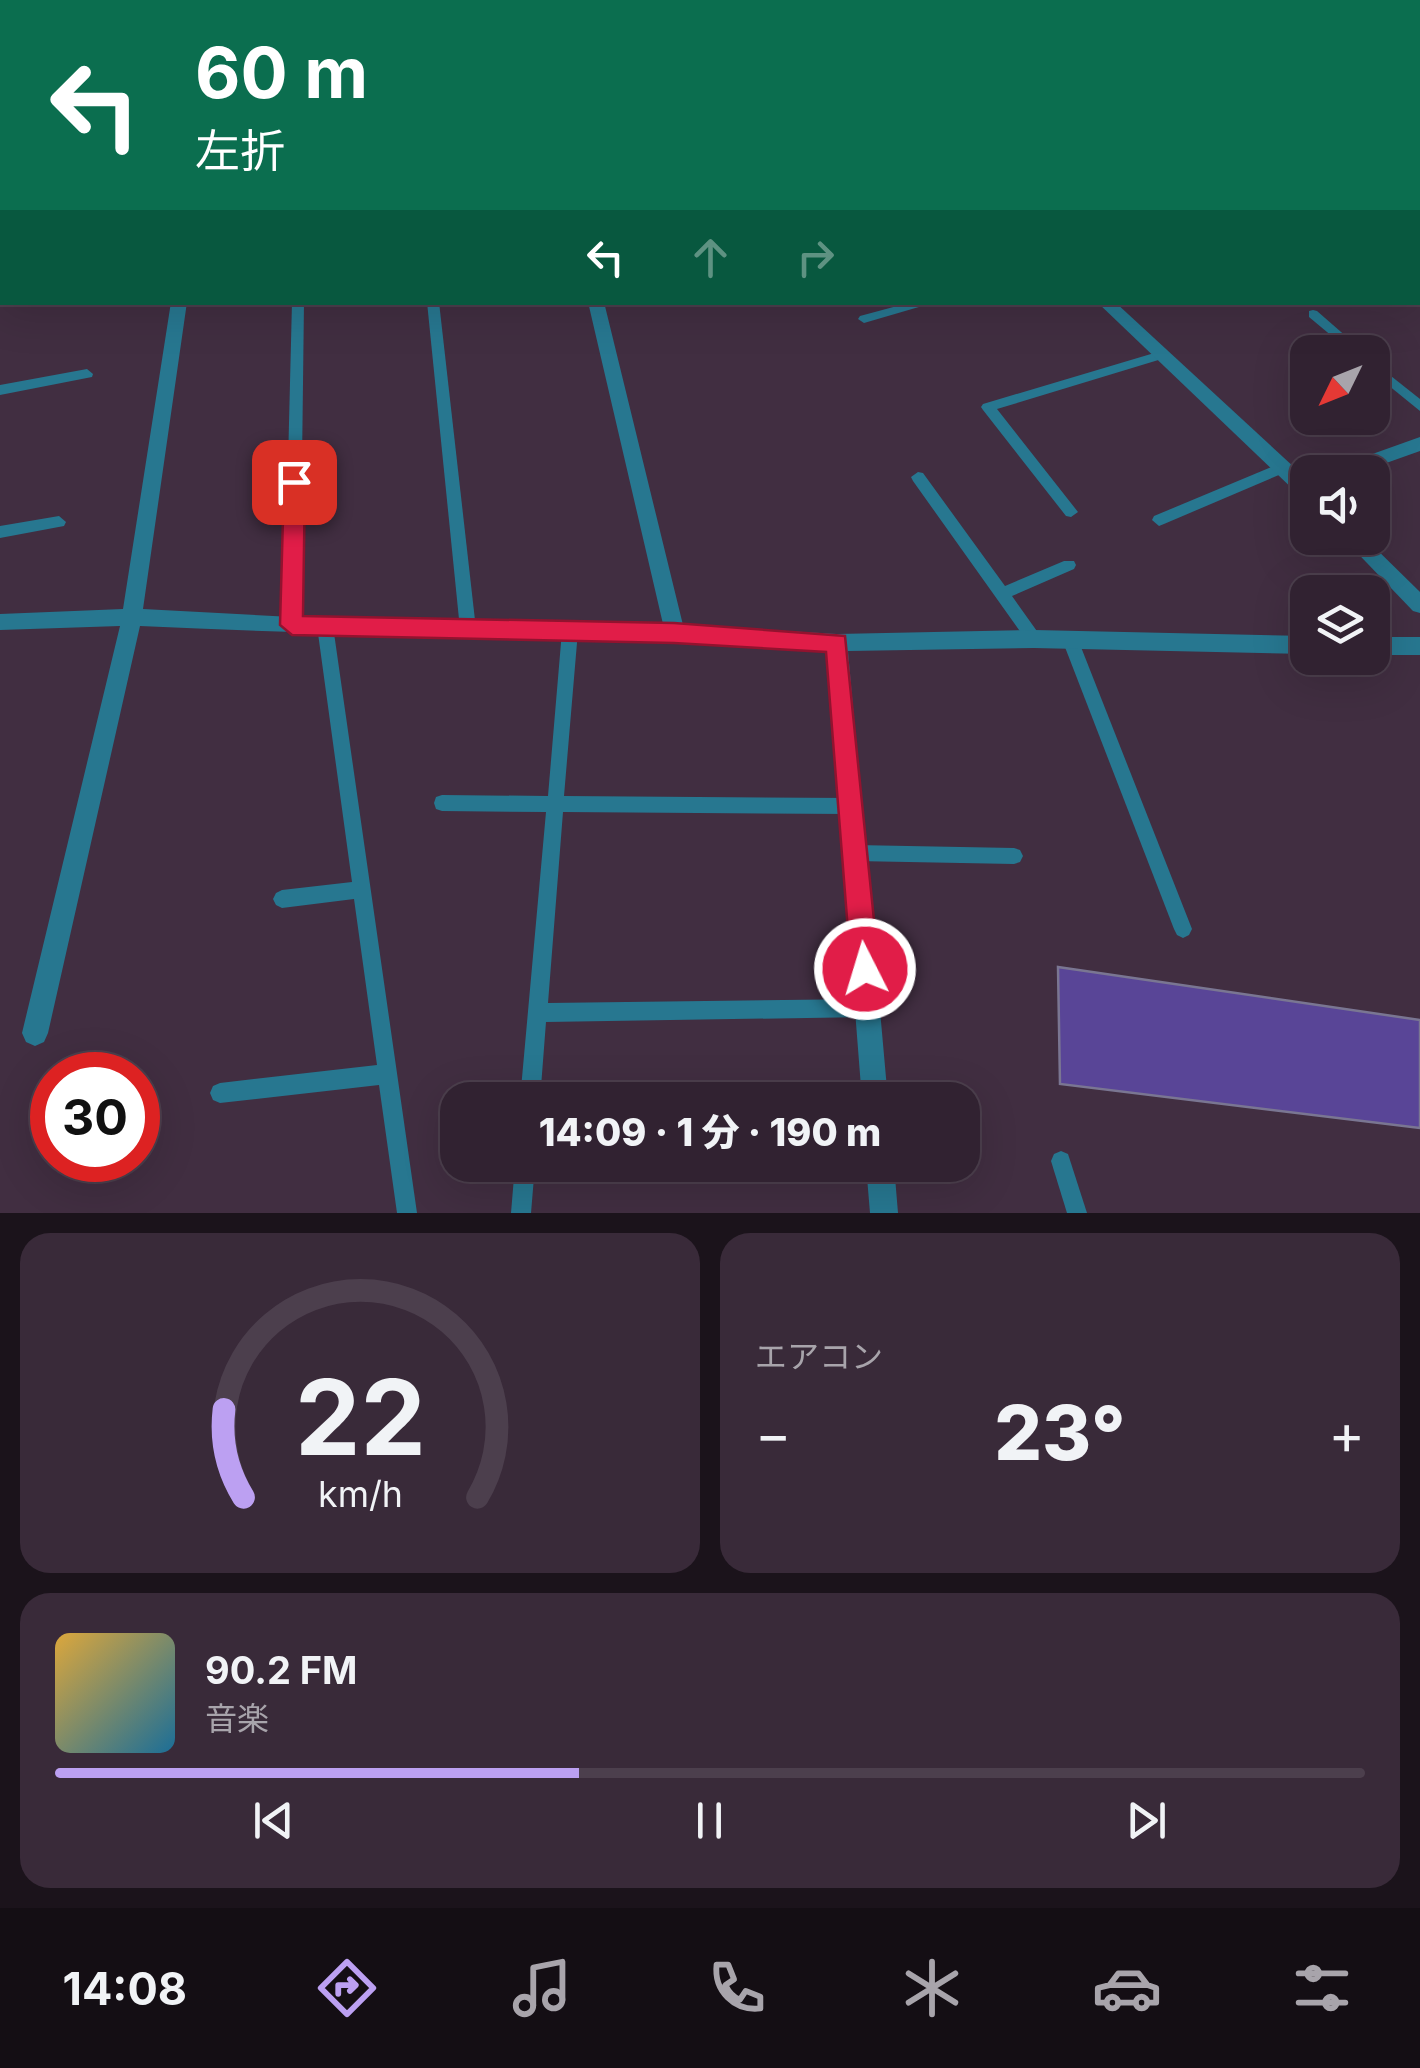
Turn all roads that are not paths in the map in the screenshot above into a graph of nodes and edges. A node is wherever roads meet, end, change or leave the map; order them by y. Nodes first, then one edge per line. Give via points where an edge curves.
1 (179, 305) edge
2 (298, 305) edge
3 (433, 305) edge
4 (597, 305) edge
5 (918, 305) edge
6 (1108, 305) edge
7 (1314, 314) dead end
8 (864, 319) dead end
9 (1338, 335) edge
10 (1161, 355) junction
11 (87, 374) dead end
12 (1390, 380) edge
13 (0, 390) edge
14 (1420, 406) edge
15 (1420, 444) edge
16 (1389, 455) edge
17 (1281, 468) junction
18 (1290, 475) edge
19 (918, 476) dead end
20 (1071, 512) dead end
21 (1158, 520) dead end
22 (59, 522) dead end
23 (0, 532) edge
24 (1370, 555) edge
25 (1068, 566) dead end
26 (1002, 594) junction
27 (1420, 605) edge
28 (132, 617) junction
29 (0, 622) edge
30 (292, 625) junction
31 (325, 626) junction
32 (468, 629) junction
33 (570, 631) junction
34 (674, 633) junction
35 (1034, 639) junction
36 (1071, 642) junction
37 (837, 643) junction
38 (1290, 645) edge
39 (1390, 646) edge
40 (1420, 646) edge
41 (442, 803) dead end
42 (851, 806) junction
43 (554, 807) junction
44 (856, 853) junction
45 (1014, 856) dead end
46 (362, 889) junction
47 (282, 899) dead end
48 (1183, 930) dead end
49 (868, 1008) junction
50 (538, 1013) junction
51 (35, 1033) dead end
52 (388, 1074) junction
53 (532, 1082) edge
54 (874, 1082) edge
55 (220, 1093) dead end
56 (1061, 1161) dead end
57 (524, 1182) edge
58 (881, 1182) edge
59 (407, 1213) edge
60 (521, 1213) edge
61 (884, 1213) edge
62 (1077, 1213) edge

1 - 28 street
2 - 30 lane
3 - 32 lane
4 - 34 street
5 - 8 lane
6 - 10 street
7 - 9 lane
10 - 17 street
10 - 20 lane via 988,408
11 - 13 lane
12 - 14 lane
15 - 16 street
17 - 18 street
17 - 21 lane
19 - 26 lane
22 - 23 lane
24 - 27 street
25 - 26 lane
26 - 35 lane
28 - 29 street
28 - 30 street
28 - 51 street
30 - 31 street
31 - 32 street
31 - 46 lane
32 - 33 street
33 - 34 street
33 - 43 lane
34 - 37 street
35 - 36 street
35 - 37 street
36 - 38 street
36 - 48 lane
37 - 42 street
39 - 40 street
41 - 43 lane
42 - 43 lane
42 - 44 street
43 - 50 lane
44 - 45 lane
44 - 49 street
46 - 47 lane
46 - 52 lane
49 - 50 lane
49 - 54 street
50 - 53 lane
52 - 55 lane
52 - 59 lane
56 - 62 lane
57 - 60 lane
58 - 61 street

